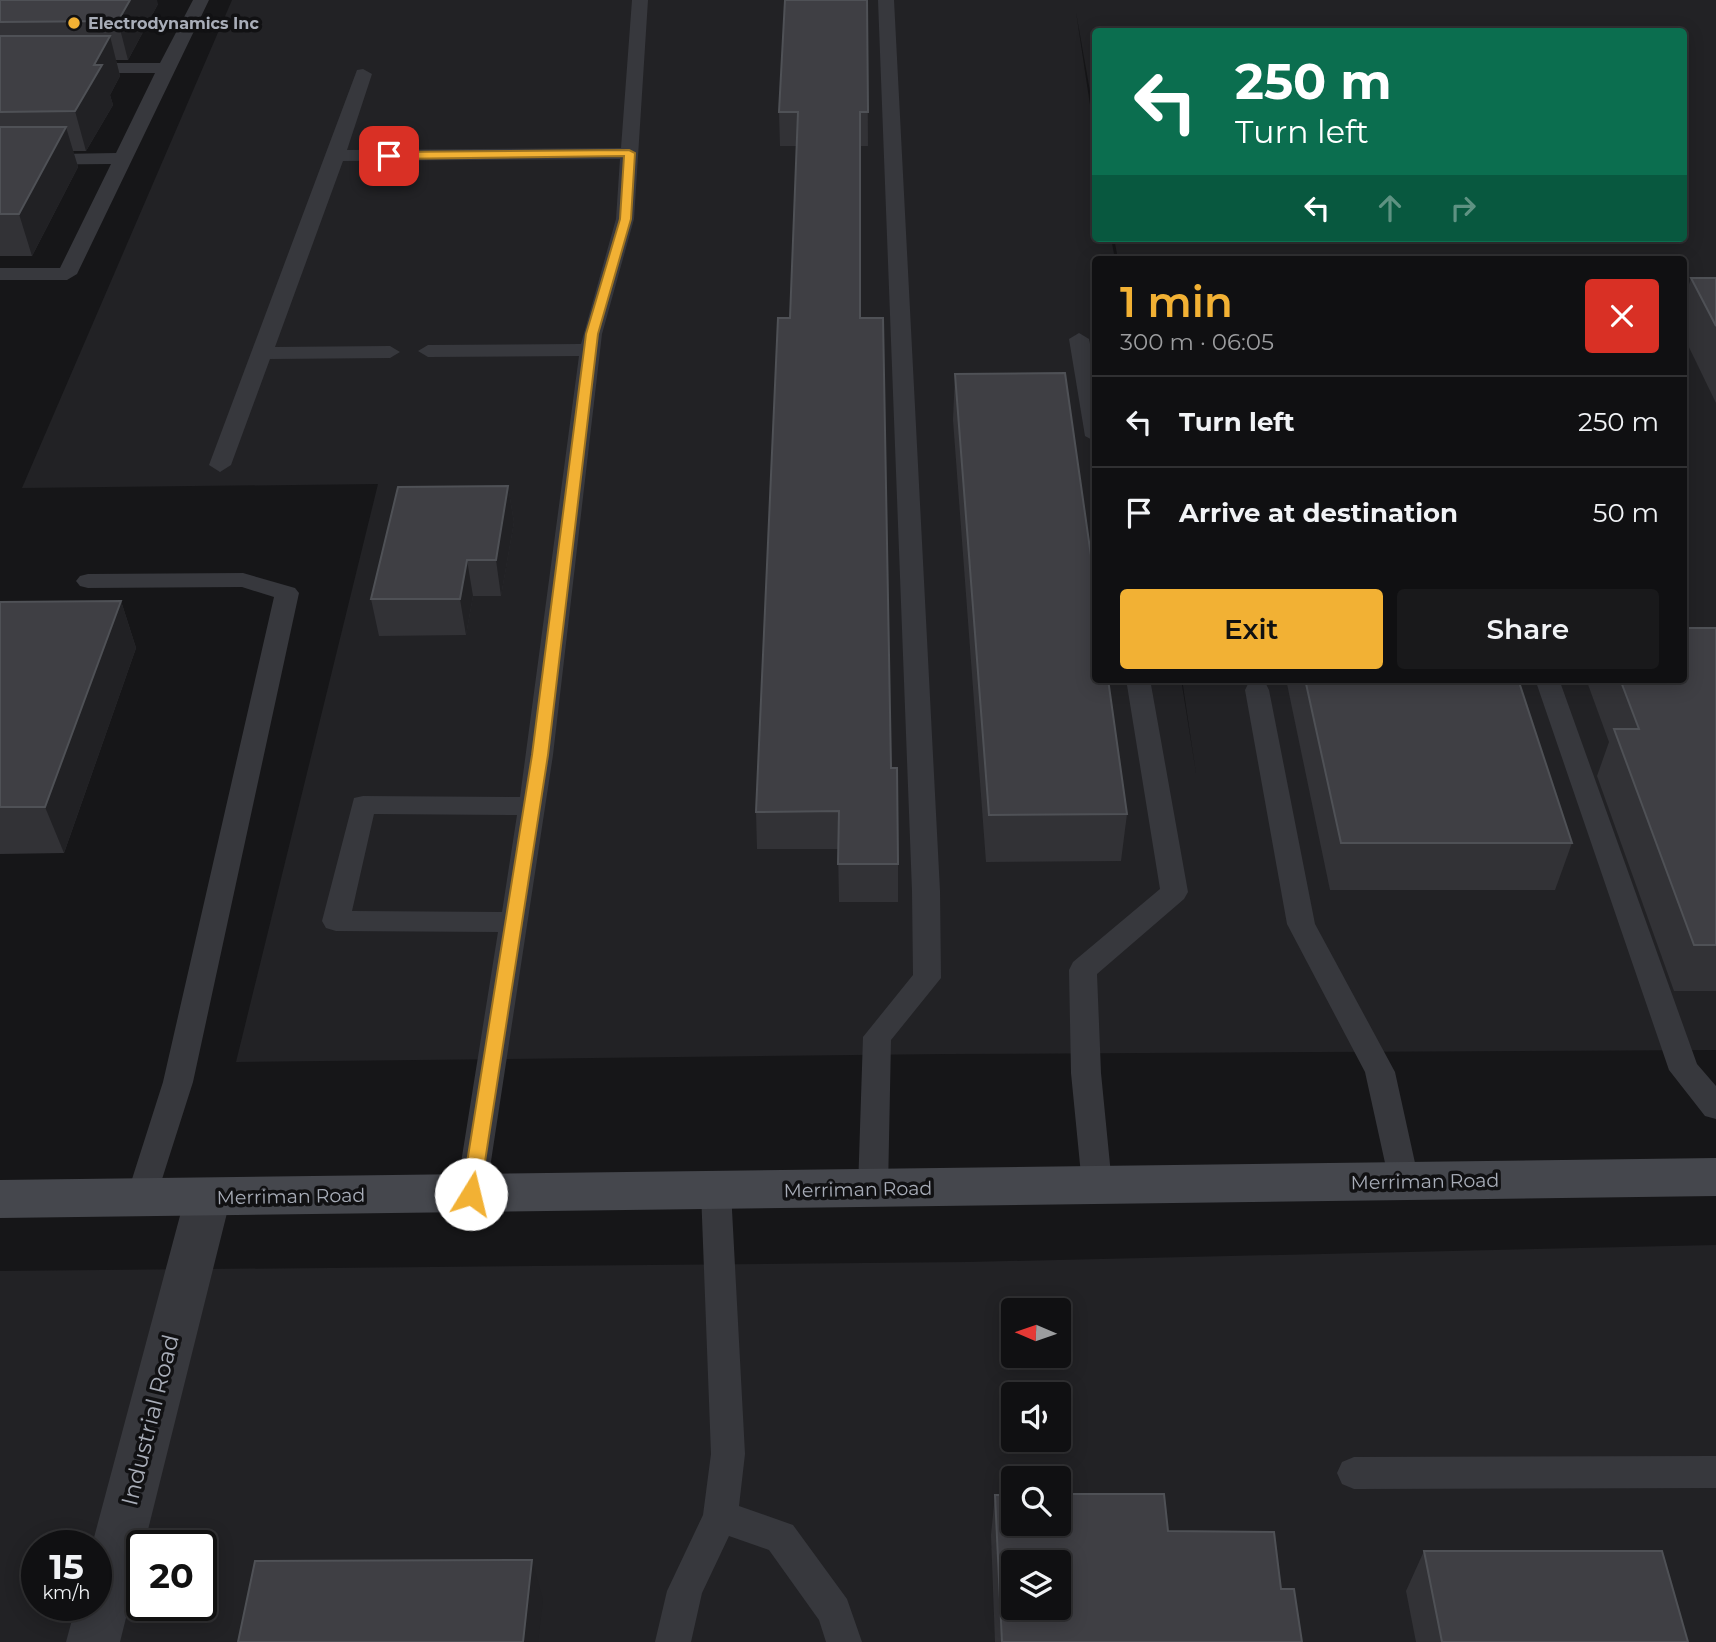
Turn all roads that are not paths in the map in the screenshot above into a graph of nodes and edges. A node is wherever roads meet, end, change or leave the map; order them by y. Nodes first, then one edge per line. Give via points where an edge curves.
1 (201, 0) edge
2 (640, 0) edge
3 (886, 0) edge
4 (69, 68) edge
5 (166, 68) junction
6 (363, 74) dead end
7 (629, 153) junction
8 (336, 156) junction
9 (123, 158) junction
10 (0, 160) edge
11 (0, 274) edge
12 (1079, 339) dead end
13 (590, 350) junction
14 (428, 351) dead end
15 (390, 352) dead end
16 (262, 353) junction
17 (1092, 413) edge
18 (220, 465) dead end
19 (88, 581) dead end
20 (1139, 683) edge
21 (1548, 683) edge
22 (1256, 690) dead end
23 (532, 806) junction
24 (514, 922) junction
25 (1716, 1107) edge
26 (1716, 1178) edge
27 (1404, 1181) junction
28 (1097, 1185) junction
29 (873, 1189) junction
30 (716, 1191) junction
31 (471, 1194) junction
32 (141, 1198) junction
33 (208, 1198) junction
34 (0, 1199) edge
35 (1716, 1472) edge
36 (1354, 1473) dead end
37 (720, 1517) junction
38 (93, 1642) edge
39 (673, 1642) edge
40 (844, 1642) edge

1 - 5 lane
2 - 7 lane
3 - 29 lane via 927,978 877,1037
4 - 5 lane
5 - 9 lane
6 - 8 lane
7 - 8 lane
7 - 13 lane via 625,219
8 - 16 lane
9 - 10 lane
9 - 11 lane via 67,274
12 - 17 lane
13 - 14 lane
13 - 23 lane
15 - 16 lane
16 - 18 lane
19 - 32 lane via 243,580 287,593 178,1083
20 - 28 lane via 1174,892 1083,970 1086,1073
21 - 25 lane via 1684,1070
22 - 27 lane via 1301,924 1380,1072
23 - 24 lane
23 - 24 lane via 363,806 336,920
24 - 31 lane
26 - 27 main road, Merriman Road
27 - 28 main road, Merriman Road
28 - 29 main road, Merriman Road
29 - 30 main road, Merriman Road
30 - 31 main road, Merriman Road
30 - 37 lane via 728,1454
31 - 33 main road, Merriman Road
32 - 33 main road, Merriman Road
32 - 34 main road, Merriman Road
33 - 38 street, Industrial Road
35 - 36 lane
37 - 39 lane via 685,1591
37 - 40 lane via 781,1537 834,1611

